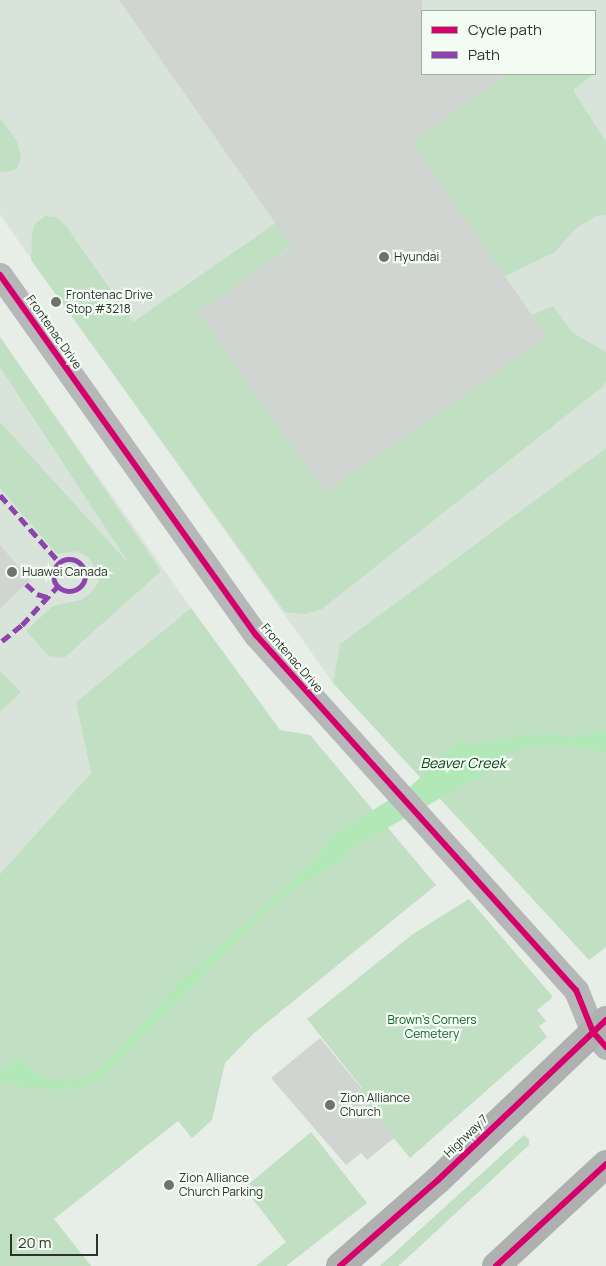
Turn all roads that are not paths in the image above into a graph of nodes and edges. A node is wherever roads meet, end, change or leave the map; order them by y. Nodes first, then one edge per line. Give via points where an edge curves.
1 (0, 275) edge
2 (602, 1033) edge
3 (606, 1164) edge
4 (340, 1266) edge
5 (496, 1266) edge

1 - 2 street, Frontenac Drive via 256,635 576,990
2 - 4 main road, Highway 7
3 - 5 main road

